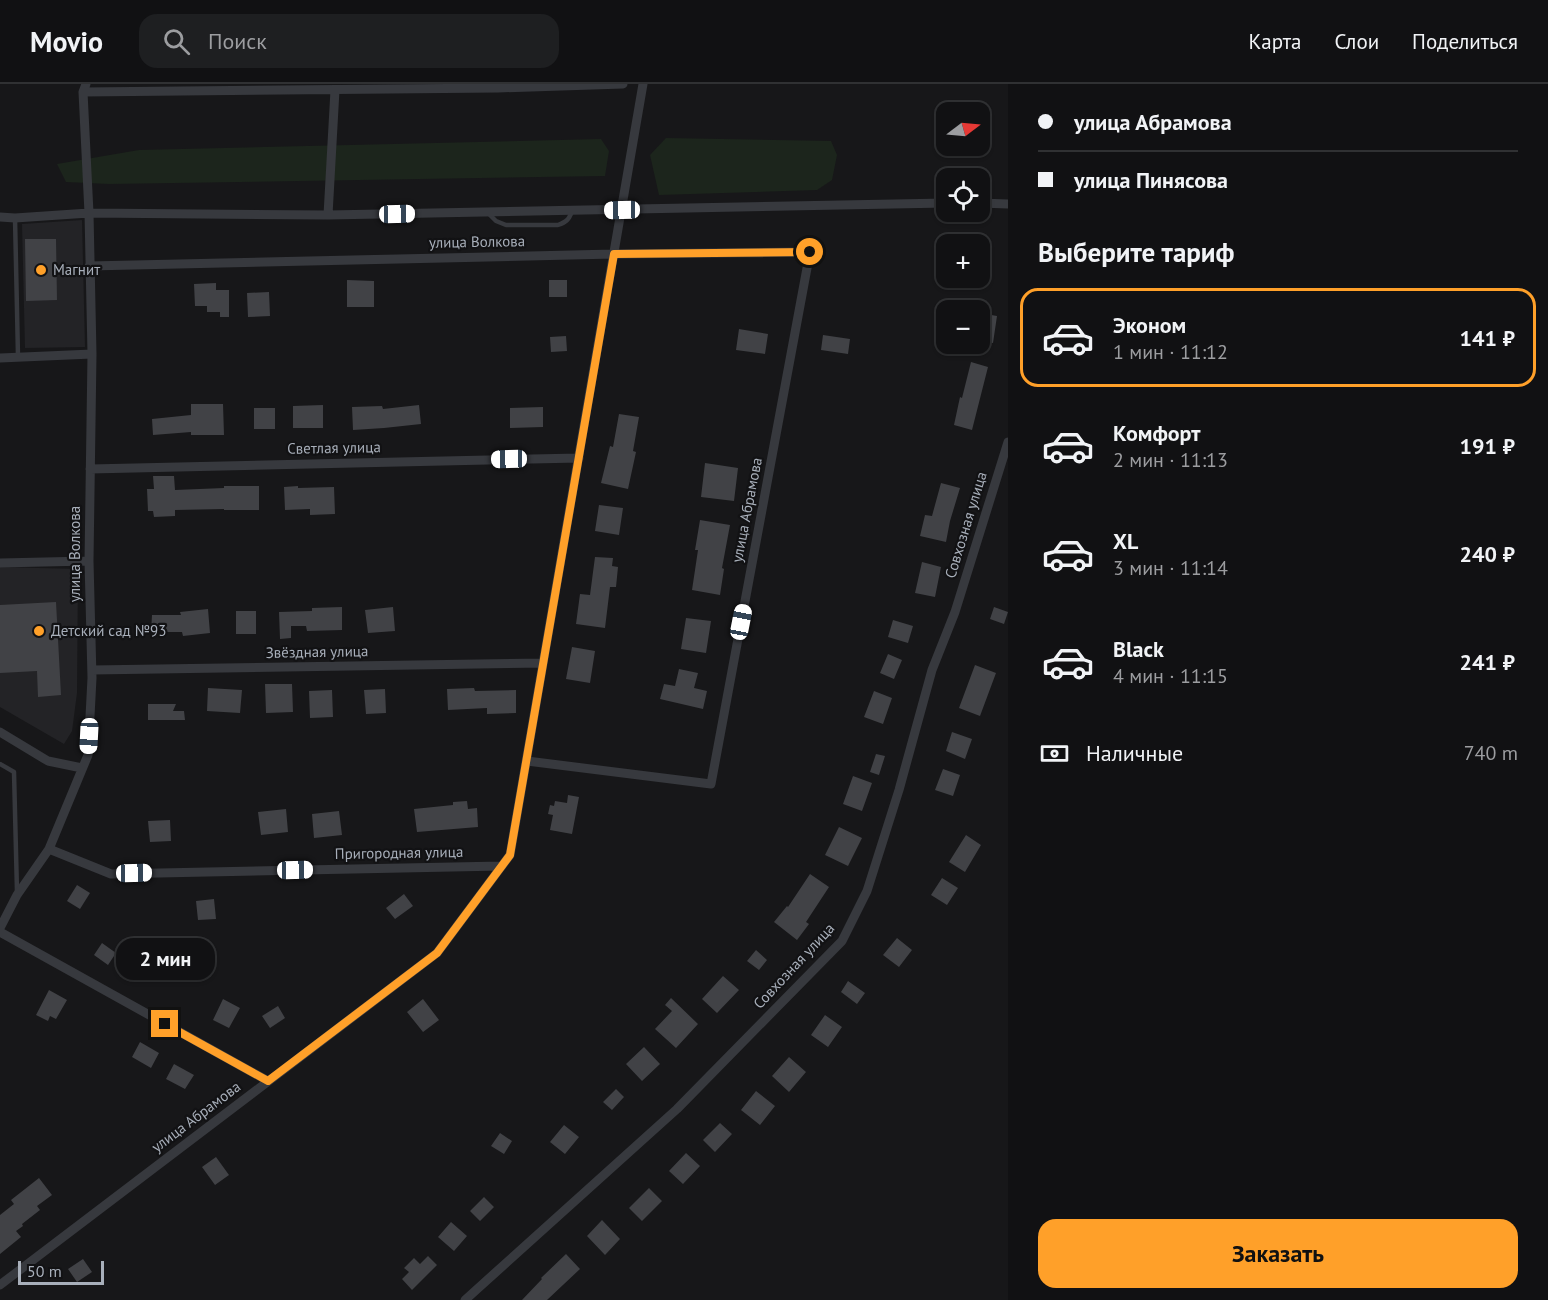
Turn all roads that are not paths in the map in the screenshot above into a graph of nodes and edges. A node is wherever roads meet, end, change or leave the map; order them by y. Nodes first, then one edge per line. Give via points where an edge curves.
1 (623, 84) edge
2 (643, 84) edge
3 (586, 85) edge
4 (498, 86) edge
5 (337, 87) edge
6 (85, 88) edge
7 (936, 203) edge
8 (990, 203) edge
9 (1008, 204) edge
10 (622, 210) junction
11 (89, 213) junction
12 (328, 215) junction
13 (0, 217) edge
14 (15, 218) junction
15 (614, 254) junction
16 (90, 266) junction
17 (92, 354) junction
18 (18, 357) junction
19 (0, 358) edge
20 (1008, 442) edge
21 (579, 458) junction
22 (90, 469) junction
23 (89, 561) junction
24 (0, 563) edge
25 (543, 663) junction
26 (92, 670) junction
27 (0, 732) edge
28 (526, 761) junction
29 (0, 764) edge
30 (82, 768) junction
31 (49, 849) junction
32 (502, 866) junction
33 (17, 895) junction
34 (0, 930) edge
35 (268, 1081) junction
36 (0, 1285) edge
37 (465, 1300) edge

1 - 3 street
2 - 10 street, улица Абрамова
3 - 4 street
4 - 5 street
5 - 6 street
5 - 12 street
6 - 11 street, улица Волкова
7 - 10 street
8 - 9 street
10 - 12 street
10 - 15 street, улица Абрамова
11 - 12 street
11 - 14 street
11 - 16 street, улица Волкова
13 - 14 street
14 - 18 lane
15 - 16 street, улица Волкова
15 - 21 street, улица Абрамова
15 - 28 street, улица Абрамова via 810,252 711,784
16 - 17 street, улица Волкова
17 - 18 street
17 - 22 street, улица Волкова
18 - 19 street
20 - 37 street, Совхозная улица via 955,612 932,670 867,891 842,941 677,1109
21 - 22 street, Светлая улица
21 - 25 street, улица Абрамова
22 - 23 street, улица Волкова
23 - 24 street
23 - 26 street, улица Волкова
25 - 26 street, Звёздная улица
25 - 28 street, улица Абрамова
26 - 30 street, улица Волкова via 88,755
27 - 30 street via 48,761
28 - 32 street, улица Абрамова via 510,855
29 - 33 lane via 14,772
30 - 31 street, улица Волкова
31 - 32 street, Пригородная улица via 111,874
31 - 33 street, улица Волкова
32 - 35 street, улица Абрамова via 437,953
33 - 34 street, улица Волкова
34 - 35 street
35 - 36 street, улица Абрамова

